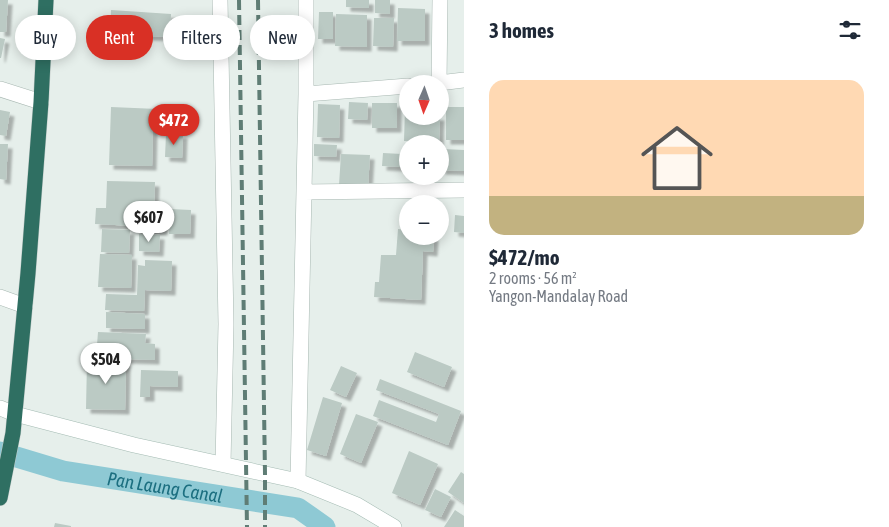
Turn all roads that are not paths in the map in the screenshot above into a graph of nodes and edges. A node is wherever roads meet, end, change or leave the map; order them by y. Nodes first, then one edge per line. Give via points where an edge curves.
1 (46, 0) edge
2 (220, 0) edge
3 (306, 0) edge
4 (440, 0) edge
5 (435, 75) edge
6 (464, 80) edge
7 (449, 82) edge
8 (399, 87) edge
9 (0, 89) edge
10 (306, 94) junction
11 (41, 102) junction
12 (464, 190) edge
13 (304, 192) junction
14 (0, 297) edge
15 (25, 306) junction
16 (0, 408) edge
17 (15, 414) junction
18 (223, 464) junction
19 (298, 481) junction
20 (0, 498) edge
21 (394, 527) edge

1 - 11 highway
2 - 18 street via 226,324
3 - 10 street
4 - 5 street
6 - 7 street
8 - 10 street
9 - 11 street
10 - 13 street
11 - 15 highway
12 - 13 street
13 - 19 street
14 - 15 street
15 - 17 highway
16 - 17 street
17 - 18 street
17 - 20 highway
18 - 19 street
19 - 21 street via 357,505

